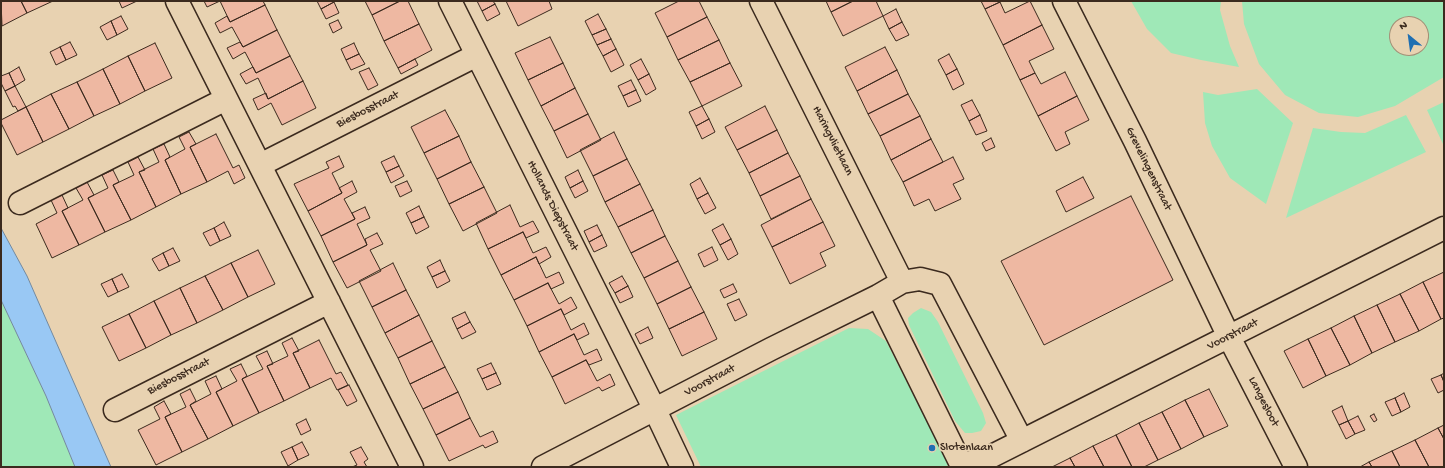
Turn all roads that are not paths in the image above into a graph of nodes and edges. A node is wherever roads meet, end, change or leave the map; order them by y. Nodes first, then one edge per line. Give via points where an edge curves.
1 (177, 1) edge
2 (450, 1) edge
3 (761, 1) edge
4 (1064, 1) edge
5 (477, 55) junction
6 (226, 98) junction
7 (260, 165) junction
8 (20, 203) dead end
9 (1444, 228) edge
10 (902, 282) junction
11 (878, 296) junction
12 (329, 302) junction
13 (1229, 337) junction
14 (115, 410) dead end
15 (655, 410) junction
16 (1022, 440) junction
17 (988, 463) edge
18 (412, 467) edge
19 (543, 467) edge
20 (682, 467) edge
21 (1296, 467) edge

1 - 6 street
2 - 5 street, Hollands Diepstraat
3 - 10 street, Haringvlietlaan
4 - 13 street, Grevelingenstraat via 1135,141
5 - 7 street, Biesbosstraat
5 - 15 street, Hollands Diepstraat
6 - 7 street
6 - 8 street
7 - 12 street
9 - 13 street, Voorstraat
10 - 11 street, Voorstraat
10 - 16 street, Voorstraat via 920,279 940,284
11 - 15 street, Voorstraat
11 - 17 street, Voorstraat via 961,464
12 - 14 street, Biesbosstraat
12 - 18 street
13 - 16 street, Voorstraat
13 - 21 street, Langesloot
15 - 19 street, Voorstraat
15 - 20 street, Hollands Diepstraat
16 - 17 street, Voorstraat

